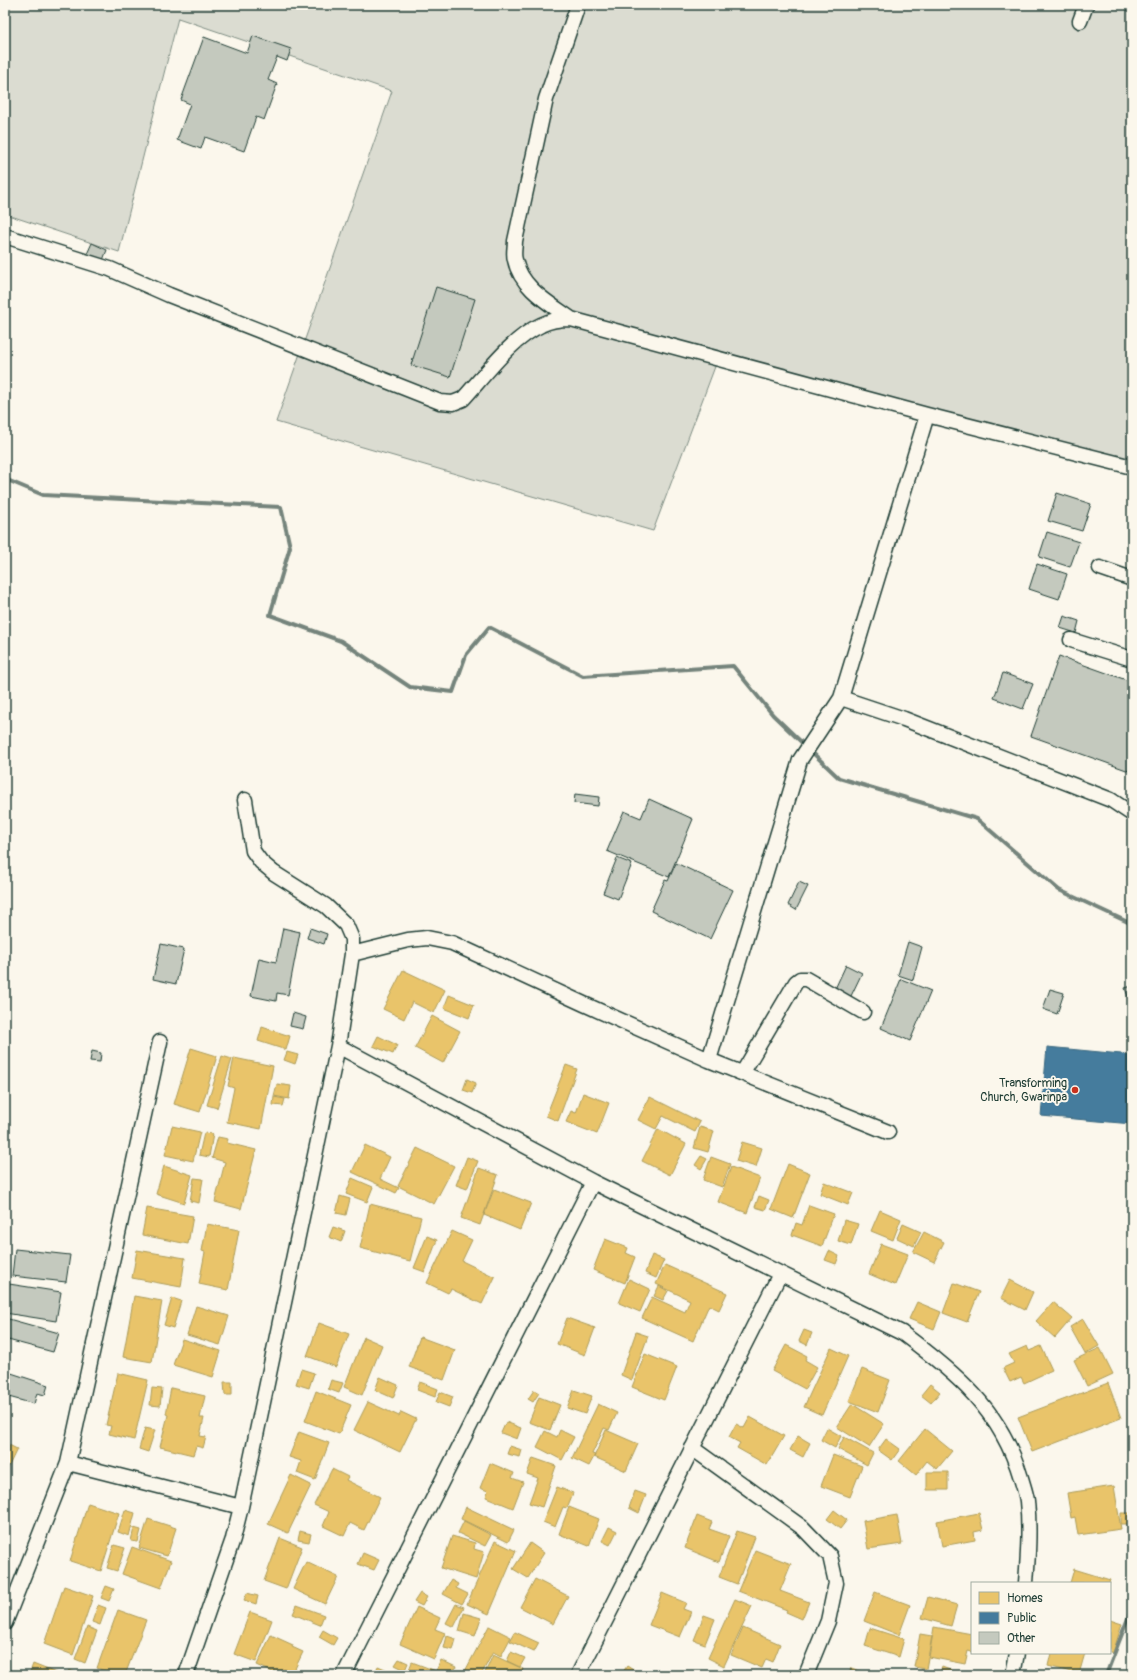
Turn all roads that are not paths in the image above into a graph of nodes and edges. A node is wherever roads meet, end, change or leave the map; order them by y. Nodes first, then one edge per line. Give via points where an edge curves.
1 (578, 5) edge
2 (1086, 5) edge
3 (1080, 22) dead end
4 (5, 236) edge
5 (571, 319) junction
6 (927, 415) junction
7 (1132, 467) edge
8 (1100, 568) dead end
9 (1132, 579) edge
10 (1071, 640) dead end
11 (1132, 659) edge
12 (841, 698) junction
13 (245, 800) dead end
14 (1132, 814) edge
15 (352, 954) junction
16 (863, 1012) dead end
17 (160, 1042) dead end
18 (338, 1046) junction
19 (709, 1060) junction
20 (743, 1072) junction
21 (888, 1132) dead end
22 (593, 1182) junction
23 (780, 1274) junction
24 (692, 1448) junction
25 (68, 1463) junction
26 (240, 1507) junction
27 (1026, 1582) edge
28 (6, 1618) edge
29 (1017, 1654) edge
30 (186, 1675) edge
31 (344, 1675) edge
32 (578, 1675) edge
33 (806, 1675) edge
34 (1013, 1675) edge

1 - 5 street via 546,99 515,241 514,259 520,275 535,293
2 - 3 street
4 - 5 street via 110,269 440,402 453,403 463,399 520,337 541,324
5 - 6 street
6 - 7 street
6 - 12 street
8 - 9 street
10 - 11 street
12 - 14 street via 904,719 1111,800
12 - 19 street via 800,760
13 - 15 street via 253,851 274,873 326,906 346,925 352,939
15 - 18 street
15 - 19 street via 408,940 427,938 452,943
16 - 20 street via 806,979 800,979
17 - 25 street
18 - 22 street
18 - 26 street
19 - 20 street
20 - 21 street
22 - 23 street
22 - 31 street
23 - 24 street
23 - 27 street via 902,1333 941,1362 979,1399 1012,1451 1027,1500 1029,1543
24 - 32 street
24 - 33 street via 803,1528 830,1556 836,1583 828,1621
25 - 26 street
25 - 28 street
26 - 30 street via 230,1546
29 - 34 street

